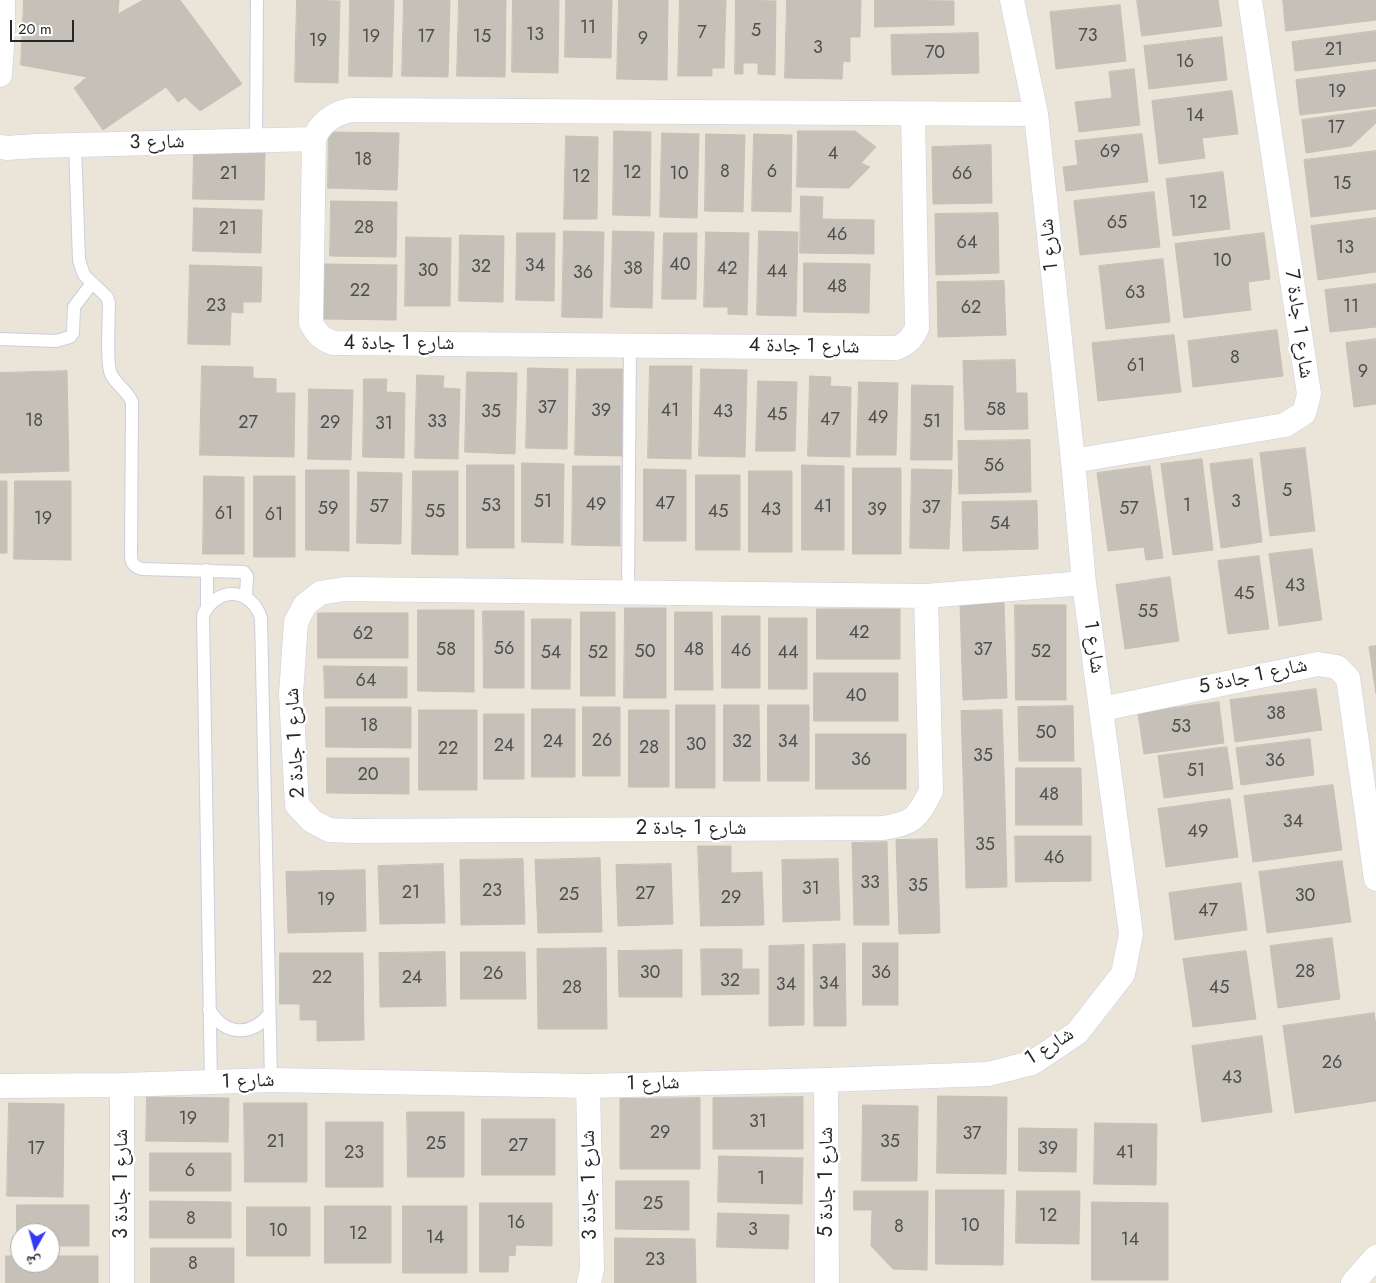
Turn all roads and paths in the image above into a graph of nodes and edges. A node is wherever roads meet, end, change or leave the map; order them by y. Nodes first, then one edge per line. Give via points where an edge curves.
1 (3, 0) edge
2 (257, 0) edge
3 (1012, 0) edge
4 (1250, 0) edge
5 (0, 75) edge
6 (913, 114) junction
7 (1036, 114) junction
8 (256, 140) junction
9 (314, 140) junction
10 (75, 145) junction
11 (0, 147) edge
12 (92, 284) junction
13 (0, 339) edge
14 (630, 346) junction
15 (1073, 460) junction
16 (207, 570) junction
17 (1084, 583) junction
18 (628, 593) junction
19 (926, 596) junction
20 (246, 597) junction
21 (207, 608) junction
22 (1102, 709) junction
23 (1376, 879) edge
24 (210, 1009) junction
25 (268, 1016) junction
26 (271, 1080) junction
27 (826, 1080) junction
28 (211, 1083) junction
29 (122, 1085) junction
30 (0, 1086) edge
31 (588, 1086) junction
32 (1376, 1257) edge
33 (122, 1283) edge
34 (589, 1283) edge
35 (827, 1283) edge
36 (1353, 1283) edge

1 - 5 street
2 - 8 lane
3 - 7 street, شارع 1
4 - 15 street, شارع 1 جادة 7 via 1308,394 1304,413 1285,425
6 - 7 street
6 - 9 street via 350,110 325,122
6 - 14 street, شارع 1 جادة 4 via 918,318 912,338 905,344 896,348
7 - 15 street, شارع 1
8 - 9 street, شارع 3
8 - 10 street, شارع 3
9 - 14 street, شارع 1 جادة 4 via 311,323 324,340 333,344
10 - 11 street, شارع 3
10 - 12 lane via 79,260 84,275
12 - 13 lane via 74,307 70,337 56,341
12 - 16 lane via 107,297 109,303 111,374 132,402 132,563 142,569
14 - 18 lane
15 - 17 street, شارع 1
16 - 20 lane via 244,572 247,576
16 - 21 lane
17 - 19 street, شارع 1 جادة 2
17 - 22 street, شارع 1
18 - 19 street, شارع 1 جادة 2
18 - 19 street, شارع 1 جادة 2 via 345,589 320,593 305,605 296,622 291,694 297,805 312,821 328,830 351,831 883,828 906,824 922,810 930,791
20 - 21 lane via 220,596
20 - 25 lane via 261,618
21 - 24 lane via 203,616
22 - 23 street, شارع 1 جادة 5 via 1318,664 1337,667 1348,678
22 - 27 street, شارع 1 via 1131,934 1123,974 1077,1033 1032,1062 988,1074
24 - 25 lane via 222,1025 242,1031 261,1024
24 - 28 lane
25 - 26 lane
26 - 28 street, شارع 1
26 - 31 street, شارع 1
27 - 31 street, شارع 1
27 - 35 street, شارع 1 جادة 5
28 - 29 street, شارع 1
29 - 30 street, شارع 1
29 - 33 street, شارع 1 جادة 3
31 - 34 street, شارع 1 جادة 3 via 592,1269
32 - 36 street

